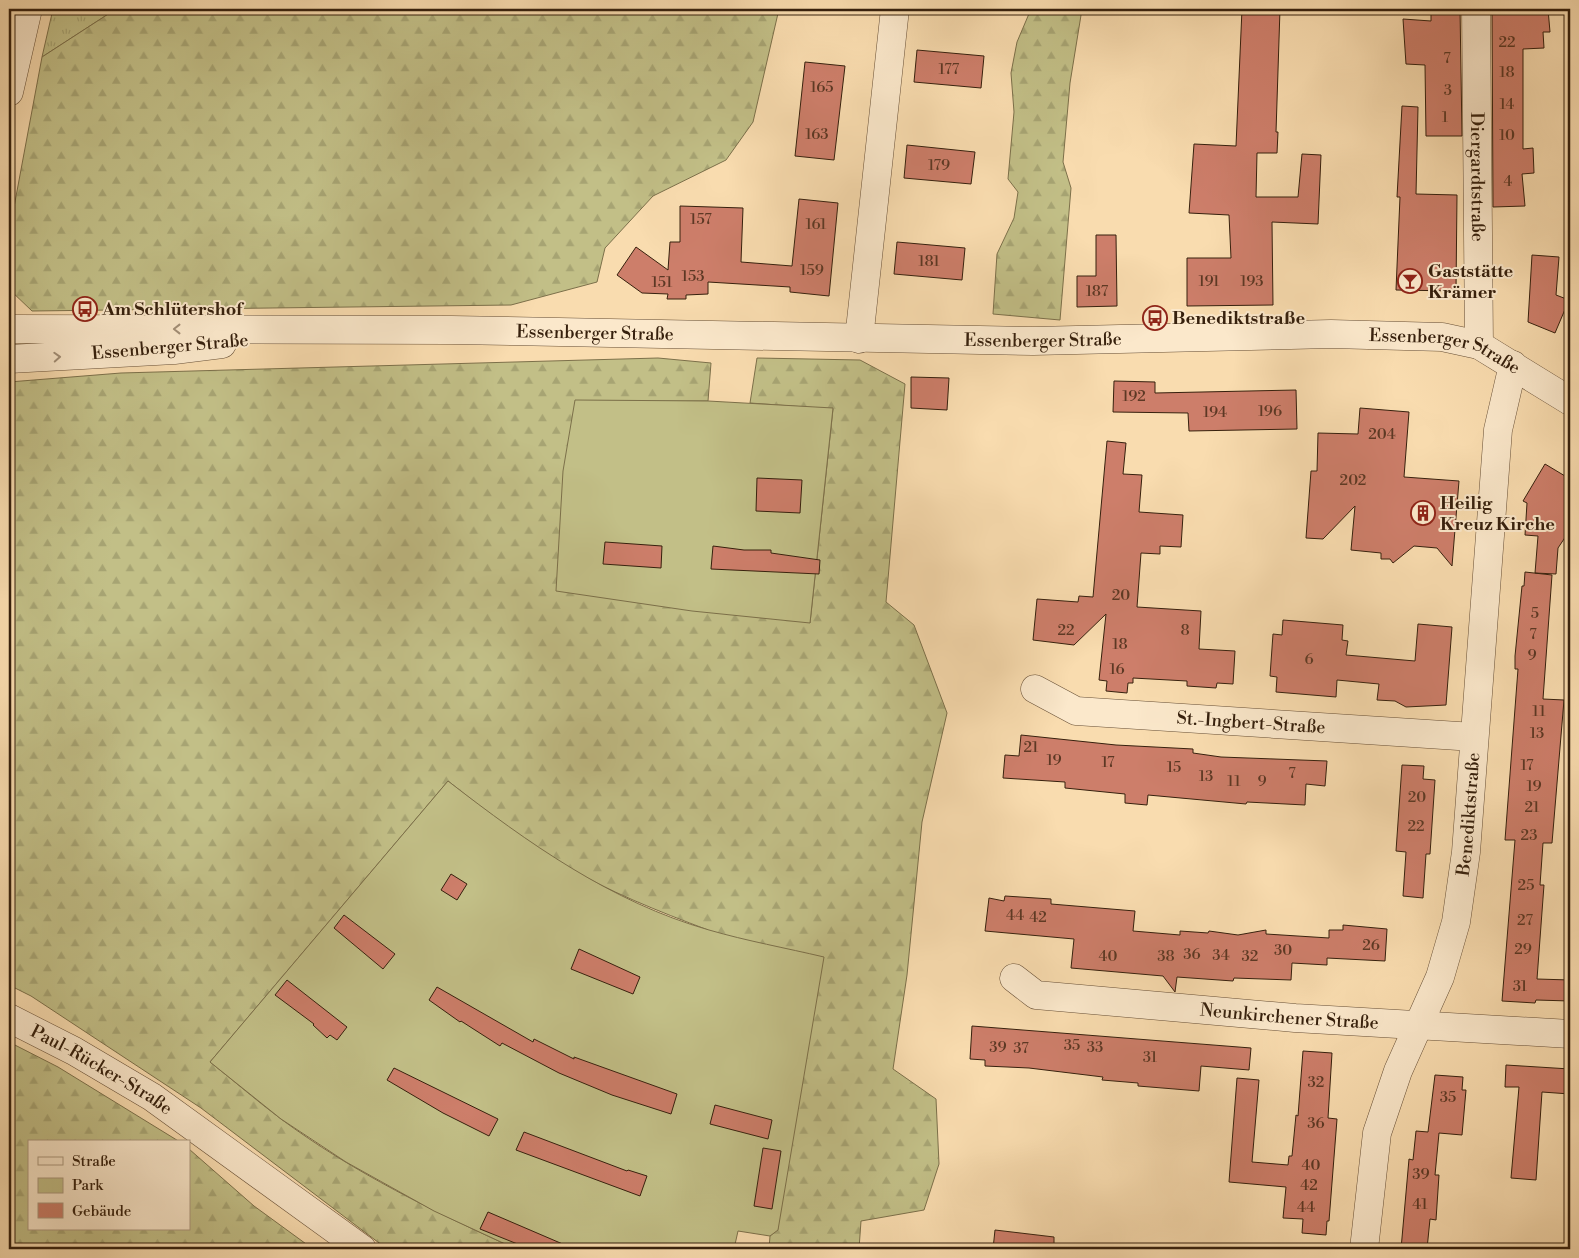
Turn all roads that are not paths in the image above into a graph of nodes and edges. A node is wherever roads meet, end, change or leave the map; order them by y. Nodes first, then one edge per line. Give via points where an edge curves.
1 (28, 9) edge
2 (895, 9) edge
3 (1476, 9) edge
4 (9, 92) edge
5 (9, 329) edge
6 (330, 330) junction
7 (859, 339) junction
8 (1479, 345) junction
9 (9, 359) edge
10 (1513, 365) junction
11 (1570, 401) edge
12 (1035, 689) dead end
13 (1474, 737) junction
14 (1014, 978) dead end
15 (9, 1018) edge
16 (1417, 1026) junction
17 (1570, 1034) edge
18 (362, 1249) edge
19 (1364, 1249) edge

1 - 4 street
2 - 7 street
3 - 8 street, Diergardtstraße
6 -> 5 street, Essenberger Straße
6 - 7 street, Essenberger Straße
9 -> 6 street, Essenberger Straße via 174,350
7 - 8 street, Essenberger Straße via 1033,341 1331,334 1442,336
8 - 10 street, Essenberger Straße
10 - 11 street, Essenberger Straße
10 - 13 street, Benediktstraße via 1498,430
12 - 13 street, St.-Ingbert-Straße via 1076,711
13 - 16 street, Benediktstraße via 1466,852 1456,922 1440,977
14 - 16 street, Neunkirchener Straße via 1036,995
15 - 18 street, Paul-Rücker-Straße via 74,1051 152,1097
16 - 17 street, Neunkirchener Straße
16 - 19 street, Benediktstraße via 1377,1133

